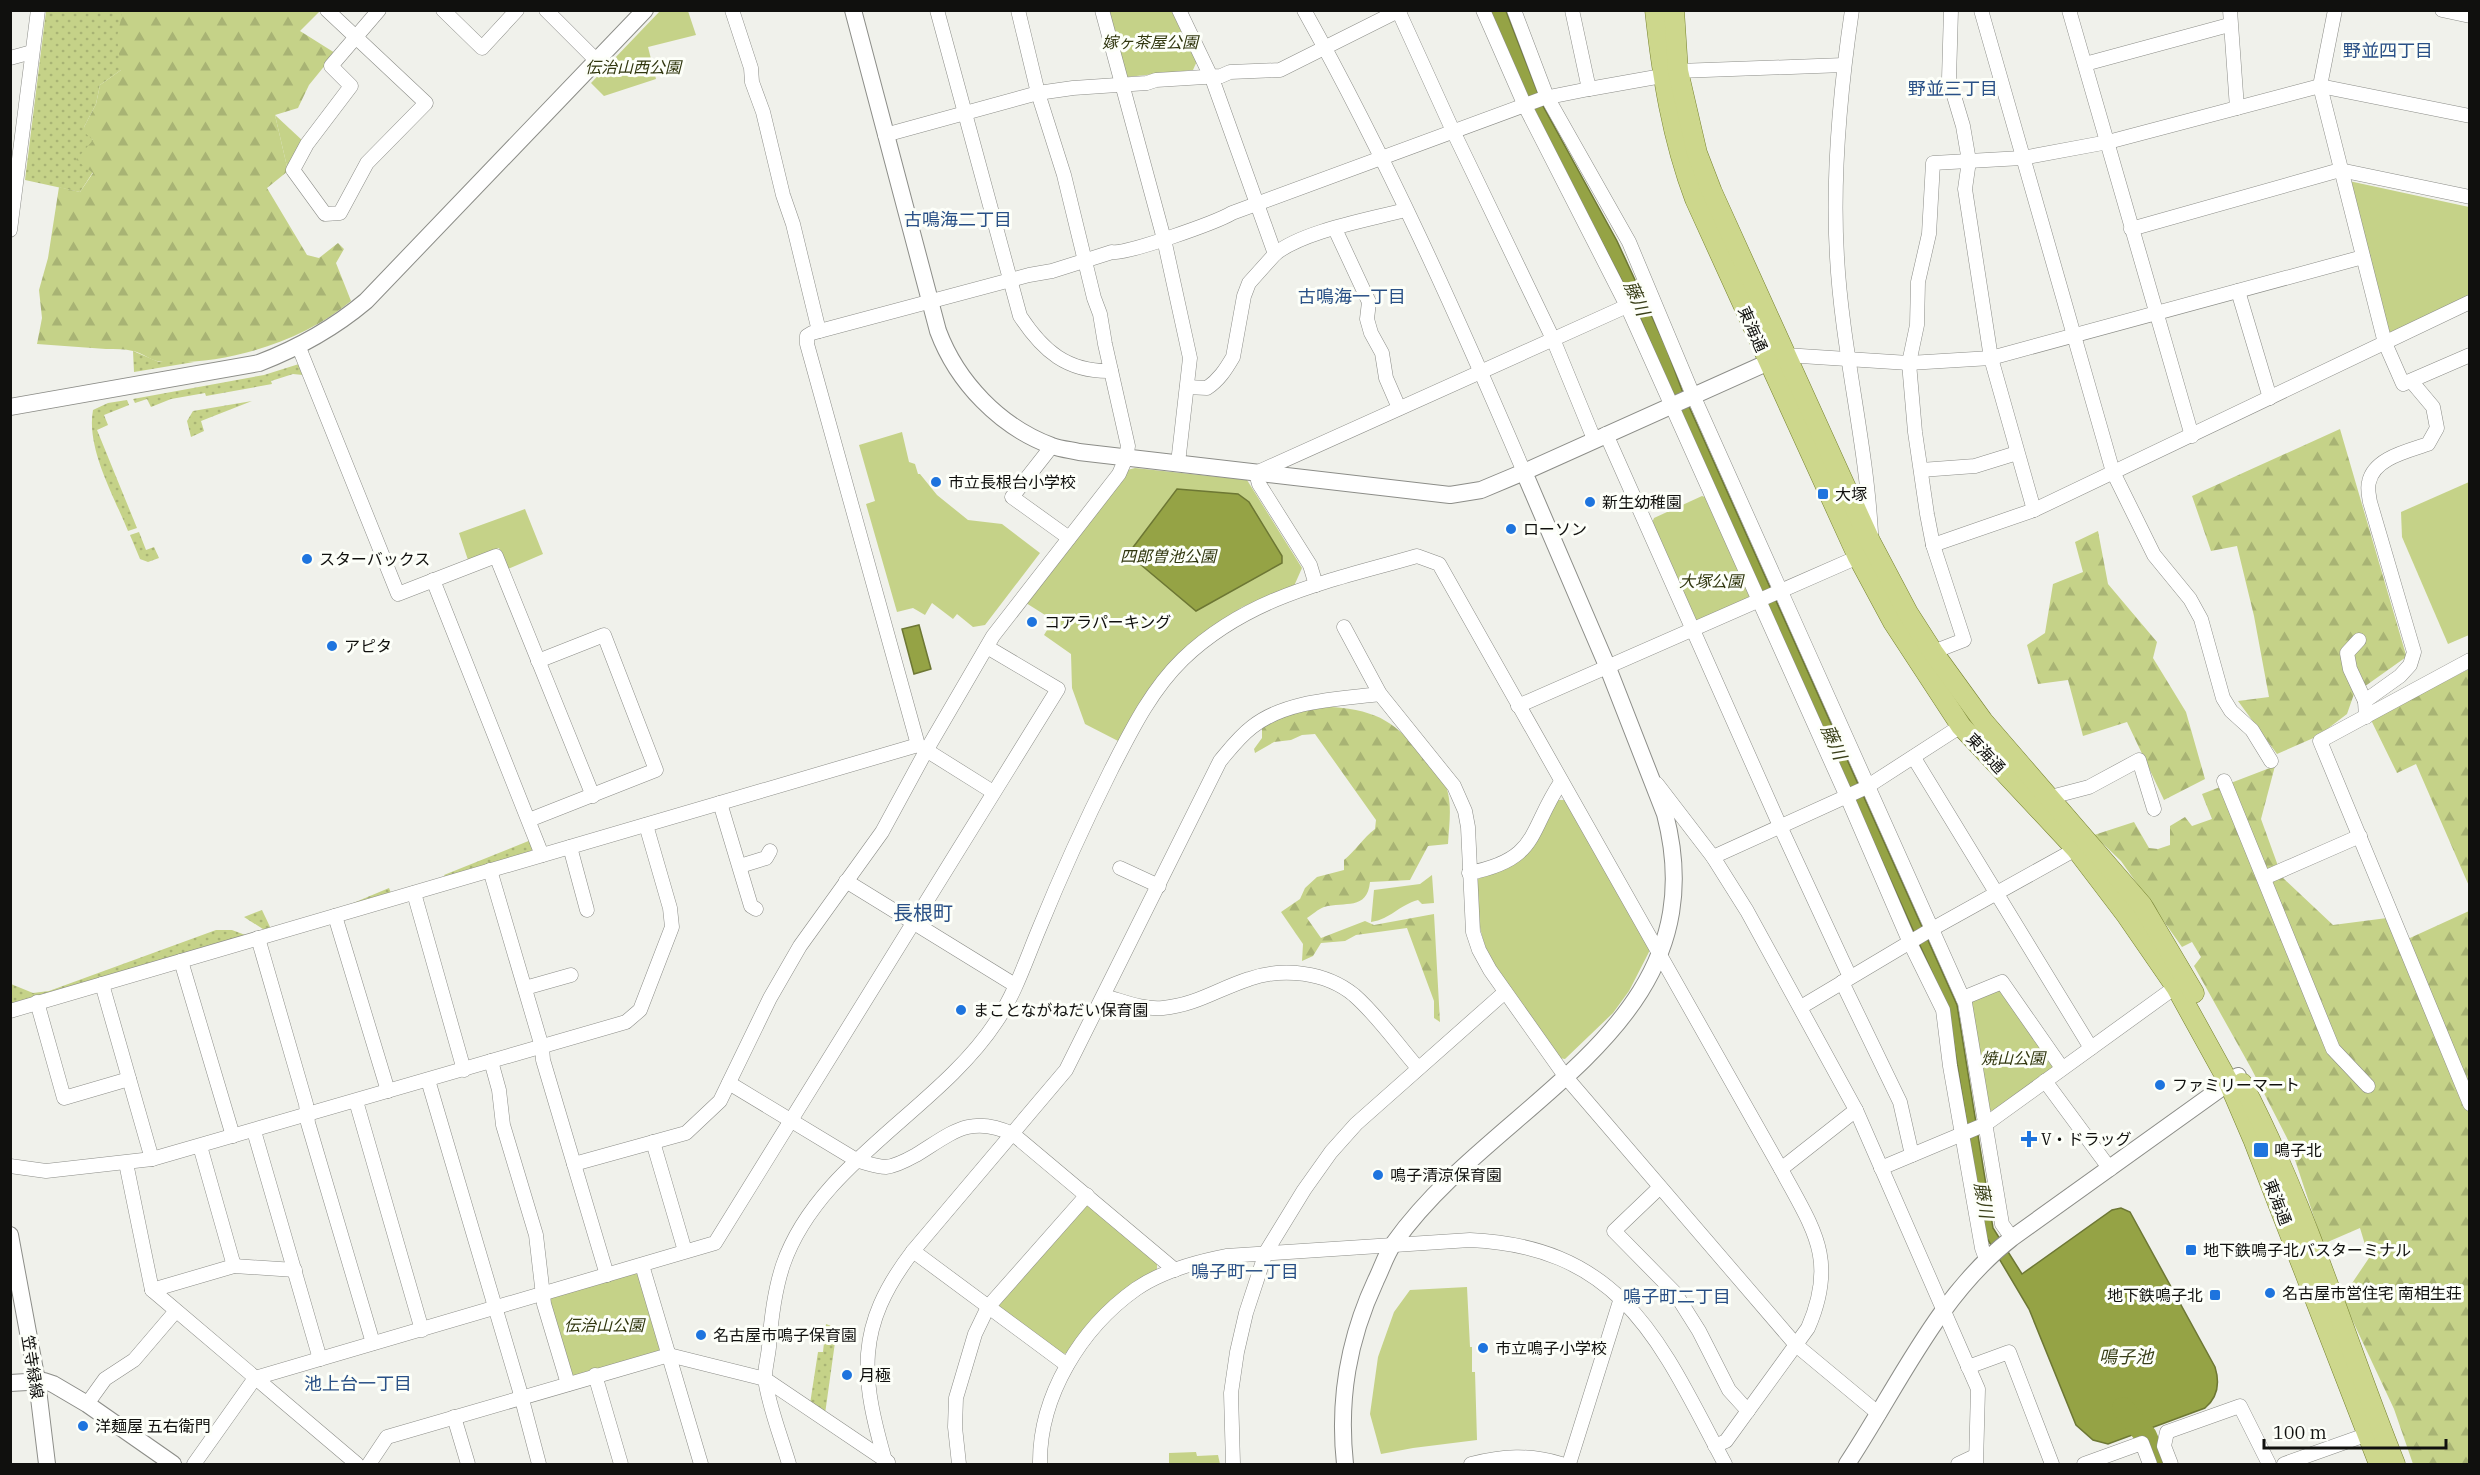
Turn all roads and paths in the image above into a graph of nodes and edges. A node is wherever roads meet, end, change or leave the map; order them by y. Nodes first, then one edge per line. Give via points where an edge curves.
1 (38, 10) edge
2 (327, 10) edge
3 (379, 10) edge
4 (443, 10) edge
5 (517, 10) edge
6 (546, 10) edge
7 (645, 10) edge
8 (853, 10) edge
9 (937, 10) edge
10 (1018, 10) edge
11 (1102, 10) edge
12 (1179, 10) edge
13 (1304, 10) edge
14 (1484, 10) edge
15 (1514, 10) edge
16 (1572, 10) edge
17 (1655, 10) edge
18 (1674, 10) edge
19 (1852, 10) edge
20 (1951, 10) edge
21 (1981, 10) edge
22 (2069, 10) edge
23 (2230, 10) edge
24 (2335, 10) edge
25 (2442, 10) edge
26 (733, 11) edge
27 (1399, 11) edge
28 (2469, 16) edge
29 (2229, 25) junction
30 (354, 37) junction
31 (1325, 48) junction
32 (32, 52) junction
33 (10, 58) edge
34 (597, 61) junction
35 (2085, 64) junction
36 (1844, 65) junction
37 (1670, 73) junction
38 (1211, 77) junction
39 (1123, 85) junction
40 (2320, 86) junction
41 (1588, 89) junction
42 (1038, 93) junction
43 (1546, 97) junction
44 (1527, 105) junction
45 (2237, 108) junction
46 (966, 113) junction
47 (2469, 116) edge
48 (1453, 131) junction
49 (885, 135) junction
50 (2108, 142) junction
51 (1381, 158) junction
52 (2022, 158) junction
53 (1969, 161) junction
54 (2340, 170) junction
55 (2469, 197) edge
56 (1257, 204) junction
57 (1405, 210) junction
58 (2131, 229) junction
59 (10, 230) edge
60 (1335, 230) junction
61 (1164, 239) junction
62 (1275, 254) junction
63 (2363, 257) junction
64 (1085, 260) junction
65 (1009, 281) junction
66 (2238, 291) junction
67 (931, 301) junction
68 (2469, 302) edge
69 (1627, 306) junction
70 (2156, 314) junction
71 (819, 331) junction
72 (2072, 336) junction
73 (1553, 339) junction
74 (2385, 343) junction
75 (298, 345) junction
76 (2469, 355) edge
77 (1991, 358) junction
78 (1777, 359) junction
79 (1849, 359) junction
80 (1909, 363) junction
81 (1112, 371) junction
82 (1480, 372) junction
83 (2412, 382) junction
84 (1187, 387) junction
85 (2270, 398) junction
86 (1682, 400) junction
87 (10, 407) edge
88 (1399, 408) junction
89 (2192, 436) junction
90 (1600, 437) junction
91 (1052, 446) junction
92 (2017, 453) junction
93 (1126, 458) junction
94 (1178, 463) junction
95 (1921, 470) junction
96 (1524, 472) junction
97 (2113, 472) junction
98 (1256, 473) junction
99 (2034, 510) junction
100 (1069, 538) junction
101 (1933, 546) junction
102 (1864, 550) junction
103 (433, 580) junction
104 (1316, 585) junction
105 (1779, 591) junction
106 (1761, 600) junction
107 (1344, 627) dead end
108 (1694, 630) junction
109 (2359, 640) dead end
110 (987, 647) junction
111 (1933, 652) junction
112 (2469, 660) edge
113 (538, 661) junction
114 (1608, 668) junction
115 (1380, 694) junction
116 (2365, 701) junction
117 (1518, 706) junction
118 (2366, 717) junction
119 (1961, 726) junction
120 (922, 748) junction
121 (1914, 758) junction
122 (2271, 761) dead end
123 (1652, 777) junction
124 (2224, 781) dead end
125 (1561, 782) junction
126 (1867, 787) junction
127 (993, 792) junction
128 (593, 796) junction
129 (1849, 796) junction
130 (2047, 798) junction
131 (720, 803) junction
132 (2154, 809) dead end
133 (529, 820) junction
134 (646, 825) junction
135 (1780, 826) junction
136 (2360, 836) junction
137 (570, 847) junction
138 (2076, 849) junction
139 (770, 851) dead end
140 (542, 855) junction
141 (1713, 858) junction
142 (740, 866) junction
143 (1120, 868) dead end
144 (490, 870) junction
145 (1469, 873) junction
146 (2264, 878) junction
147 (846, 881) junction
148 (1159, 886) junction
149 (414, 893) junction
150 (1996, 894) junction
151 (587, 909) dead end
152 (756, 909) dead end
153 (335, 916) junction
154 (913, 922) junction
155 (1930, 930) junction
156 (258, 938) junction
157 (1913, 941) junction
158 (1660, 957) junction
159 (182, 961) junction
160 (571, 975) dead end
161 (1846, 979) junction
162 (102, 984) junction
163 (2181, 984) junction
164 (1015, 985) junction
165 (525, 988) junction
166 (1505, 992) junction
167 (1104, 996) junction
168 (1963, 998) junction
169 (37, 1002) junction
170 (1801, 1007) junction
171 (10, 1011) edge
172 (542, 1047) junction
173 (2091, 1047) junction
174 (491, 1061) junction
175 (1418, 1068) junction
176 (2062, 1068) junction
177 (464, 1070) junction
178 (1565, 1076) junction
179 (129, 1079) junction
180 (428, 1080) junction
181 (2234, 1080) junction
182 (2045, 1081) junction
183 (729, 1083) junction
184 (2368, 1086) dead end
185 (388, 1091) junction
186 (356, 1101) junction
187 (2469, 1104) edge
188 (1856, 1110) junction
189 (308, 1115) junction
190 (791, 1121) junction
191 (1984, 1125) junction
192 (254, 1131) junction
193 (1964, 1133) junction
194 (1013, 1134) junction
195 (233, 1136) junction
196 (653, 1142) junction
197 (200, 1146) junction
198 (1912, 1155) junction
199 (152, 1159) junction
200 (858, 1161) junction
201 (126, 1163) junction
202 (574, 1164) junction
203 (10, 1166) edge
204 (1881, 1168) junction
205 (1781, 1169) junction
206 (2110, 1169) junction
207 (1659, 1188) junction
208 (1087, 1195) junction
209 (10, 1235) edge
210 (2009, 1240) junction
211 (1393, 1245) junction
212 (685, 1251) junction
213 (913, 1251) junction
214 (1266, 1252) junction
215 (1989, 1256) junction
216 (642, 1265) junction
217 (234, 1266) junction
218 (295, 1270) junction
219 (1175, 1270) junction
220 (607, 1275) junction
221 (15, 1289) edge
222 (152, 1290) junction
223 (544, 1294) junction
224 (1621, 1298) junction
225 (988, 1307) junction
226 (496, 1308) junction
227 (1943, 1311) junction
228 (175, 1312) junction
229 (422, 1330) junction
230 (373, 1344) junction
231 (1796, 1345) junction
232 (669, 1355) junction
233 (320, 1359) junction
234 (1066, 1365) junction
235 (1968, 1368) junction
236 (595, 1375) junction
237 (255, 1378) junction
238 (765, 1379) junction
239 (37, 1381) junction
240 (10, 1383) edge
241 (568, 1384) junction
242 (521, 1398) junction
243 (87, 1404) junction
244 (1748, 1411) junction
245 (1879, 1414) junction
246 (454, 1417) junction
247 (2374, 1431) junction
248 (1715, 1446) junction
249 (1976, 1460) edge
250 (888, 1463) edge
251 (47, 1464) edge
252 (173, 1464) edge
253 (194, 1464) edge
254 (357, 1464) edge
255 (369, 1464) edge
256 (468, 1464) edge
257 (539, 1464) edge
258 (621, 1464) edge
259 (701, 1464) edge
260 (789, 1464) edge
261 (959, 1464) edge
262 (1040, 1464) edge
263 (1233, 1464) edge
264 (1345, 1464) edge
265 (1471, 1464) edge
266 (1561, 1464) edge
267 (1569, 1464) edge
268 (1725, 1464) edge
269 (1847, 1464) edge
270 (1958, 1464) edge
271 (2052, 1464) edge
272 (2084, 1464) edge
273 (2150, 1464) edge
274 (2171, 1464) edge
275 (2269, 1464) edge
276 (2284, 1464) edge
277 (2379, 1464) edge
278 (2396, 1464) edge

1 - 32 street
2 - 30 street
3 - 30 street
4 - 5 street via 482,48
6 - 34 street
7 - 34 street
8 - 49 street
9 - 46 street
10 - 42 street
11 - 39 street
12 - 38 street
13 - 31 street
14 - 44 street
15 - 43 street
16 - 41 street
17 - 37 main road, 東海通
18 - 37 main road, 東海通
19 - 36 street
20 - 53 street via 1949,79
21 - 52 street
22 - 35 street
23 - 29 street
24 - 40 street
25 - 28 street
26 - 71 street
27 - 31 street
27 - 48 street
29 - 35 street
29 - 45 street
30 - 30 street via 426,103 367,163 340,213 324,214 293,170 307,144 351,86 331,66
31 - 38 street via 1280,70 1230,72
31 - 51 street
32 - 33 street
32 - 59 street
34 - 75 street via 366,302
35 - 50 street
36 - 37 street
36 - 79 street via 1836,227
37 - 41 street
37 - 78 main road, 東海通 via 1680,159 1695,199
38 - 39 street
38 - 56 street
39 - 42 street
39 - 61 street
40 - 45 street
40 - 47 street
40 - 54 street
41 - 43 street
42 - 46 street
42 - 64 street
43 - 44 street
43 - 86 street via 1629,242
44 - 48 street
44 - 69 street
45 - 50 street
46 - 49 street
46 - 65 street
48 - 51 street
48 - 73 street
49 - 67 street
50 - 52 street
50 - 58 street
51 - 56 street
51 - 57 street
52 - 53 street
52 - 72 street
53 - 77 street via 1965,189
53 - 80 street via 1934,163 1929,234 1918,282 1917,325
54 - 55 street
54 - 58 street
54 - 63 street
56 - 61 street
56 - 62 street
57 - 60 street
57 - 82 street
58 - 70 street
60 - 62 street via 1285,246
60 - 88 street via 1369,302 1367,319
61 - 64 street
61 - 84 street via 1190,358
62 - 84 street via 1249,283 1229,365 1207,388
63 - 66 street
63 - 74 street
64 - 65 street
64 - 81 street
65 - 67 street
65 - 81 street via 1020,316 1046,350 1089,371
66 - 70 street
66 - 85 street
67 - 71 street
67 - 91 street via 946,351 969,386 1004,419
68 - 74 street
69 - 73 street
69 - 86 street
70 - 72 street
70 - 89 street
71 - 120 street via 807,336 807,344
72 - 77 street
72 - 97 street
73 - 82 street
73 - 90 street
74 - 83 street via 2403,384
74 - 85 street
75 - 87 street via 259,363
75 - 103 street via 398,594
76 - 83 street
77 - 80 street
77 - 92 street
78 - 79 street
78 - 86 street
78 - 102 main road, 東海通
79 - 80 street
79 - 102 street via 1870,516
80 - 95 street
81 - 93 street via 1128,447
82 - 88 street
82 - 96 street
83 - 116 street via 2433,407 2437,428 2428,444 2396,455 2377,467 2369,482 2370,502 2414,652 2405,671
84 - 94 street
85 - 89 street
86 - 90 street
86 - 105 street
86 - 106 street
88 - 98 street
89 - 97 street
90 - 96 street
90 - 108 street
91 - 93 street
91 - 100 street via 1012,497
92 - 95 street via 1975,466
92 - 99 street
93 - 94 street
93 - 100 street via 1119,474
94 - 98 street
95 - 101 street
96 - 98 street via 1481,490 1450,495
96 - 114 street
97 - 99 street
97 - 122 street via 2154,555 2201,619 2223,698 2252,730
98 - 104 street via 1310,565
99 - 101 street
100 - 110 street
101 - 111 street via 1964,640
102 - 105 street
102 - 111 main road, 東海通
102 - 119 main road, 東海通 via 1893,622
103 - 113 street via 496,556
103 - 133 street
104 - 117 street via 1417,555 1439,564
104 - 164 street via 1248,610 1226,624 1184,658 1157,688 1126,740 1073,847
105 - 106 street
105 - 126 street
106 - 108 street
106 - 129 street
107 - 115 street
108 - 114 street
108 - 135 street
109 - 116 street via 2347,653
110 - 120 street
110 - 127 street via 1058,689
111 - 130 main road, 東海通 via 1983,721
112 - 118 street
113 - 128 street
113 - 128 street via 604,635 656,770
114 - 117 street
114 - 123 street
115 - 145 street via 1454,786 1468,827
115 - 148 street via 1297,707 1273,714 1253,726 1220,761
116 - 118 street
117 - 125 street
118 - 136 street via 2320,741
119 - 121 street
119 - 138 main road, 東海通
120 - 127 street
120 - 131 street
120 - 147 street via 882,832
121 - 126 street
121 - 150 street
123 - 141 street
123 - 158 street via 1671,836 1675,878 1671,922
124 - 146 street
125 - 145 street via 1526,847 1490,869
125 - 158 street
126 - 129 street
126 - 155 street
127 - 154 street
128 - 133 street
129 - 135 street
129 - 157 street
130 - 132 street via 2089,787 2139,760
130 - 163 main road, 東海通 via 2142,905
131 - 134 street
131 - 142 street
133 - 140 street
134 - 137 street
134 - 172 street via 672,927 640,1010 626,1022
135 - 141 street
135 - 161 street
136 - 146 street
136 - 187 street
137 - 140 street
137 - 151 street
138 - 150 street
138 - 163 main road, 東海通
139 - 142 street via 766,858
140 - 144 street
141 - 170 street
142 - 152 street via 751,906
143 - 148 street
144 - 149 street
144 - 165 street
145 - 166 street via 1473,932 1479,950
146 - 184 street via 2333,1049
147 - 154 street
147 - 183 street via 800,946
148 - 167 street
149 - 153 street
149 - 177 street
150 - 155 street
150 - 173 street
153 - 156 street
153 - 185 street
154 - 164 street
154 - 190 street
155 - 157 street
155 - 168 street
156 - 159 street
156 - 189 street
157 - 161 street
157 - 193 street via 1942,1010
158 - 178 street via 1628,1012
158 - 205 street
159 - 162 street
159 - 195 street
160 - 165 street
161 - 170 street
161 - 198 street via 1900,1102
162 - 169 street
162 - 179 street
163 - 173 street
163 - 181 main road, 東海通
164 - 200 street via 998,1020 976,1050
165 - 172 street
166 - 175 street
166 - 178 street
167 - 175 street via 1161,1008 1192,1003 1264,974 1313,976 1354,995
167 - 194 street via 1065,1071
168 - 176 street via 2001,982
168 - 191 street
169 - 171 street
169 - 179 street via 64,1098
170 - 188 street
172 - 174 street
172 - 202 street
173 - 176 street
174 - 177 street
174 - 223 street via 503,1125 536,1235
175 - 214 street via 1331,1152
176 - 182 street
177 - 180 street
178 - 207 street
178 - 211 street via 1452,1177
179 - 199 street
180 - 185 street
180 - 226 street
181 - 206 street
181 - 247 main road, 東海通
182 - 191 street
182 - 206 street
183 - 190 street
183 - 196 street via 720,1101 686,1133
185 - 186 street
186 - 189 street
186 - 229 street
188 - 204 street
188 - 205 street
189 - 192 street
189 - 230 street
190 - 200 street
190 - 212 street via 715,1243
191 - 193 street
191 - 210 street via 2002,1224
192 - 195 street
192 - 218 street
193 - 198 street
193 - 215 street via 1982,1248
194 - 200 street via 989,1125 964,1127 903,1162 886,1167
194 - 208 street
194 - 213 street
195 - 197 street
196 - 202 street
196 - 212 street
197 - 199 street
197 - 217 street
198 - 204 street
199 - 201 street
200 - 238 street via 818,1202 800,1228 784,1264 773,1305
201 - 203 street via 46,1171
201 - 222 street
202 - 220 street
204 - 227 street
205 - 231 street via 1820,1249 1820,1293 1808,1328
206 - 210 street
207 - 231 street
207 - 244 street via 1614,1231 1675,1293 1729,1390
208 - 219 street
208 - 225 street
209 - 221 street, 笠寺緑線
210 - 215 street
211 - 214 street
211 - 224 street via 1470,1240 1520,1244 1577,1267
211 - 264 street via 1362,1312 1348,1360 1342,1404
212 - 216 street
213 - 225 street
213 - 250 street via 878,1309 869,1340 867,1387
214 - 219 street via 1215,1258
214 - 263 street via 1237,1352 1231,1393
215 - 227 street
216 - 220 street
216 - 232 street
217 - 218 street
217 - 222 street
218 - 233 street
219 - 234 street via 1119,1303 1090,1332
220 - 223 street
221 - 239 street, 笠寺緑線
222 - 228 street
223 - 226 street
223 - 241 street
224 - 248 street via 1650,1330
224 - 267 street
225 - 234 street
225 - 261 street via 968,1352 956,1398
226 - 229 street
226 - 242 street
227 - 235 street
227 - 245 street
228 - 237 street
228 - 243 street via 134,1360 105,1379
229 - 230 street
230 - 233 street
231 - 244 street
231 - 245 street
232 - 236 street
232 - 238 street
232 - 259 street
233 - 237 street
234 - 262 street via 1049,1405
235 - 249 street via 1978,1389
235 - 271 street via 2009,1352
236 - 241 street
236 - 258 street
237 - 253 street
237 - 254 street
238 - 250 street
238 - 260 street
239 - 240 street
239 - 243 street via 53,1384
239 - 251 street, 笠寺緑線
241 - 242 street
242 - 246 street
242 - 257 street
243 - 252 street
244 - 248 street via 1726,1441
245 - 269 street
246 - 255 street via 387,1437
246 - 256 street
247 - 276 street
247 - 277 main road, 東海通
247 - 278 main road, 東海通
248 - 268 street
249 - 270 street
265 - 266 street via 1512,1456
272 - 273 street via 2142,1443
274 - 275 street via 2164,1446 2167,1432 2240,1406

